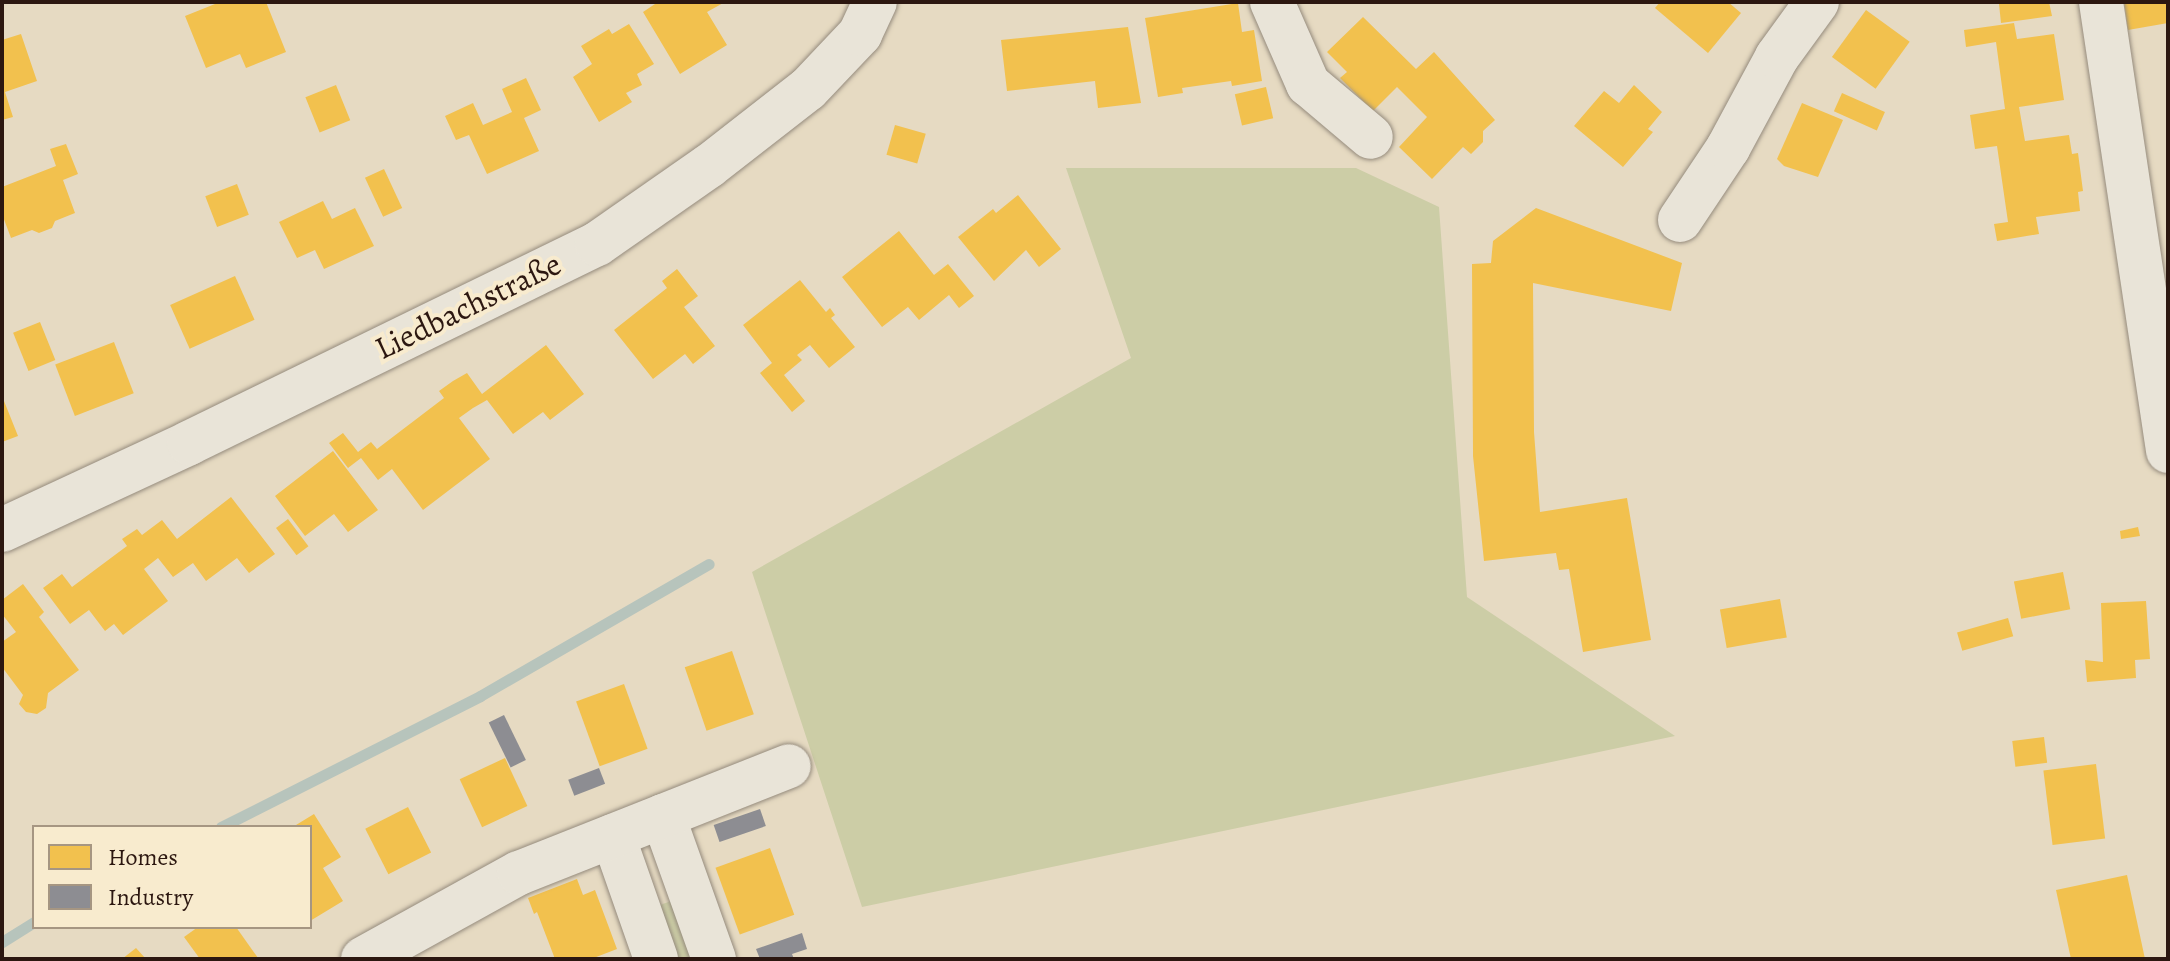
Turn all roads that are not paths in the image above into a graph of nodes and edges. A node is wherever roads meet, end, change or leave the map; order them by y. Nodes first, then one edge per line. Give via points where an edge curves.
1 (875, 2) edge
2 (1272, 2) edge
3 (1817, 2) edge
4 (2101, 2) edge
5 (1371, 137) dead end
6 (1680, 220) dead end
7 (2167, 429) edge
8 (2, 530) edge
9 (789, 766) dead end
10 (663, 816) junction
11 (613, 836) junction
12 (363, 959) edge
13 (656, 959) edge
14 (714, 959) edge

1 - 8 street, Liedbachstraße via 860,34 808,89 597,244
2 - 5 street via 1308,84
3 - 6 street via 1777,57 1728,148
4 - 7 street
9 - 10 street
10 - 11 street
10 - 14 street
11 - 12 street via 519,873
11 - 13 street

